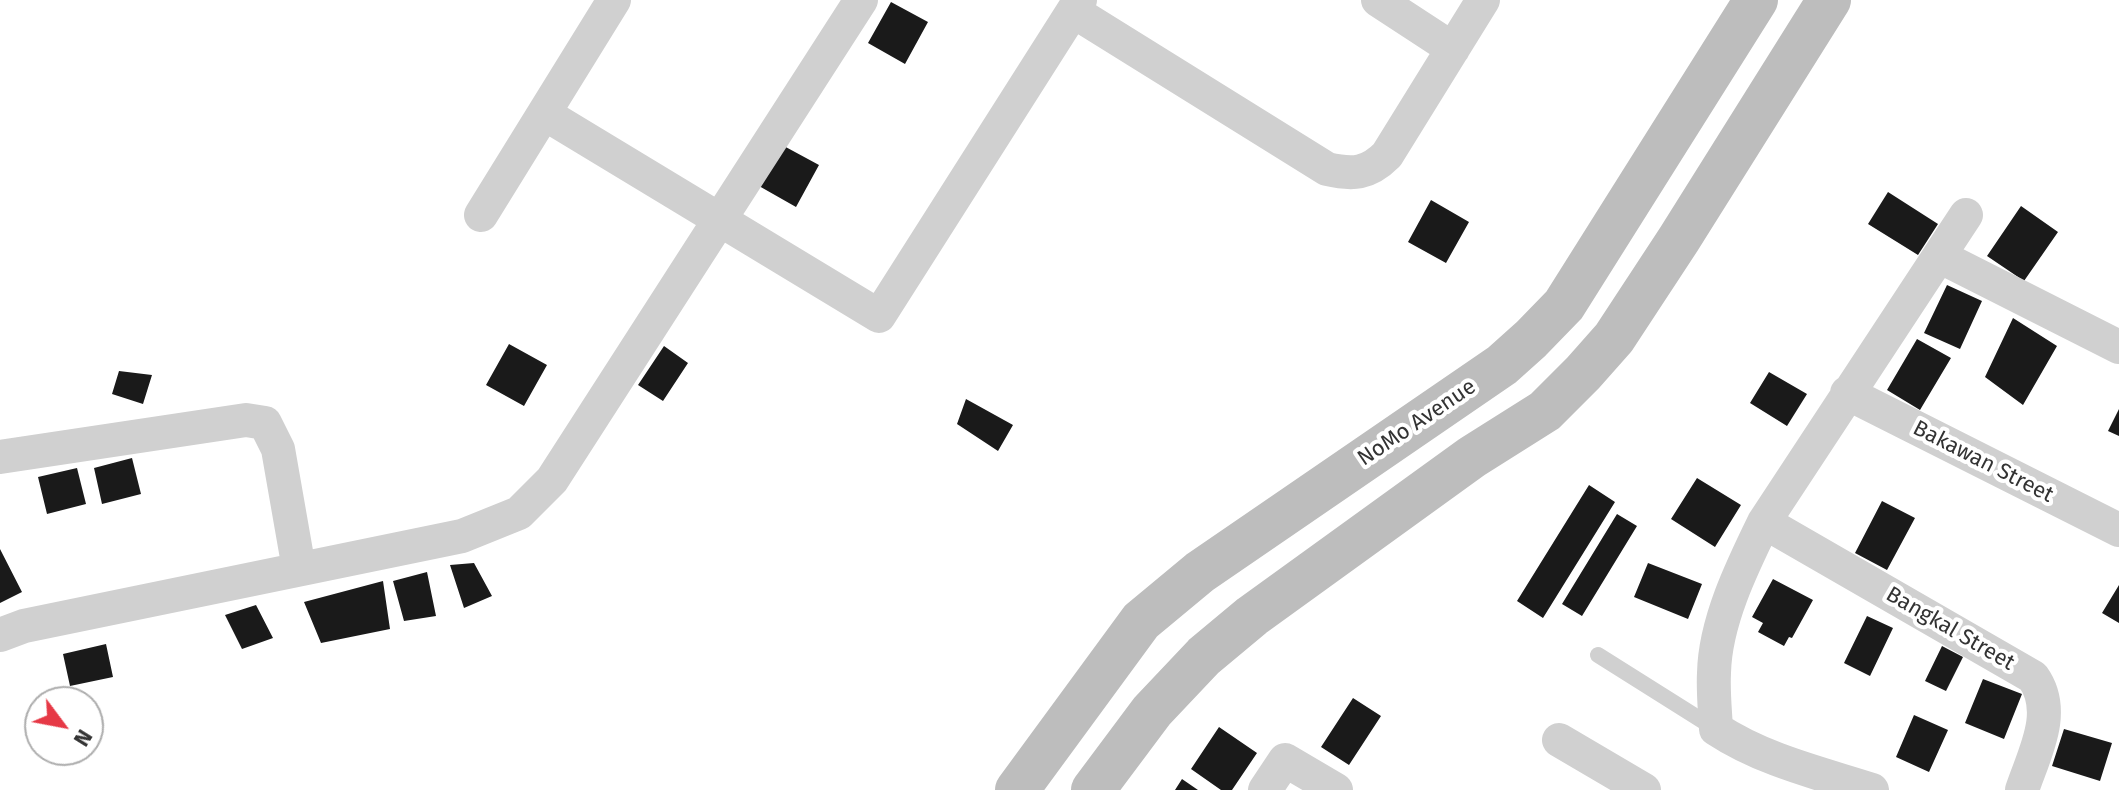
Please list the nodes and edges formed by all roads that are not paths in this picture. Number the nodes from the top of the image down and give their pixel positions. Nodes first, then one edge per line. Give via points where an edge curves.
1 (614, 0) edge
2 (861, 0) edge
3 (1378, 0) edge
4 (1483, 0) edge
5 (1756, 0) edge
6 (1829, 0) edge
7 (1076, 5) edge
8 (1453, 49) junction
9 (545, 114) junction
10 (481, 215) dead end
11 (1966, 215) dead end
12 (719, 220) junction
13 (1939, 256) junction
14 (2119, 347) edge
15 (1847, 393) junction
16 (0, 457) edge
17 (1764, 522) junction
18 (2119, 530) edge
19 (299, 569) junction
20 (0, 635) edge
21 (1598, 655) dead end
22 (1716, 729) junction
23 (1559, 740) dead end
24 (1857, 788) edge
25 (1017, 790) edge
26 (1093, 790) edge
27 (1265, 790) edge
28 (1336, 790) edge
29 (1644, 790) edge
30 (2022, 790) edge

1 - 9 street
2 - 12 street
3 - 8 street
4 - 8 street
5 - 25 main road, NoMo Avenue via 1564,305 1502,365 1200,572 1141,621
6 - 26 main road via 1631,314 1583,373 1545,411 1472,457 1204,656 1152,711
7 - 8 street via 1327,169 1346,174 1361,173 1387,155
7 - 12 street via 879,316
9 - 10 street
9 - 12 street
11 - 13 street
12 - 19 street via 552,480 519,513 462,536
13 - 14 street
13 - 15 street
15 - 17 street
15 - 18 street, Bakawan Street
16 - 19 street via 246,420 265,423 278,449
17 - 22 street via 1738,574 1723,626 1714,670
17 - 30 street, Bangkal Street via 2033,677 2043,691 2045,710
19 - 20 street
21 - 22 lane
22 - 24 street via 1767,757
23 - 29 street
27 - 28 street via 1285,760

